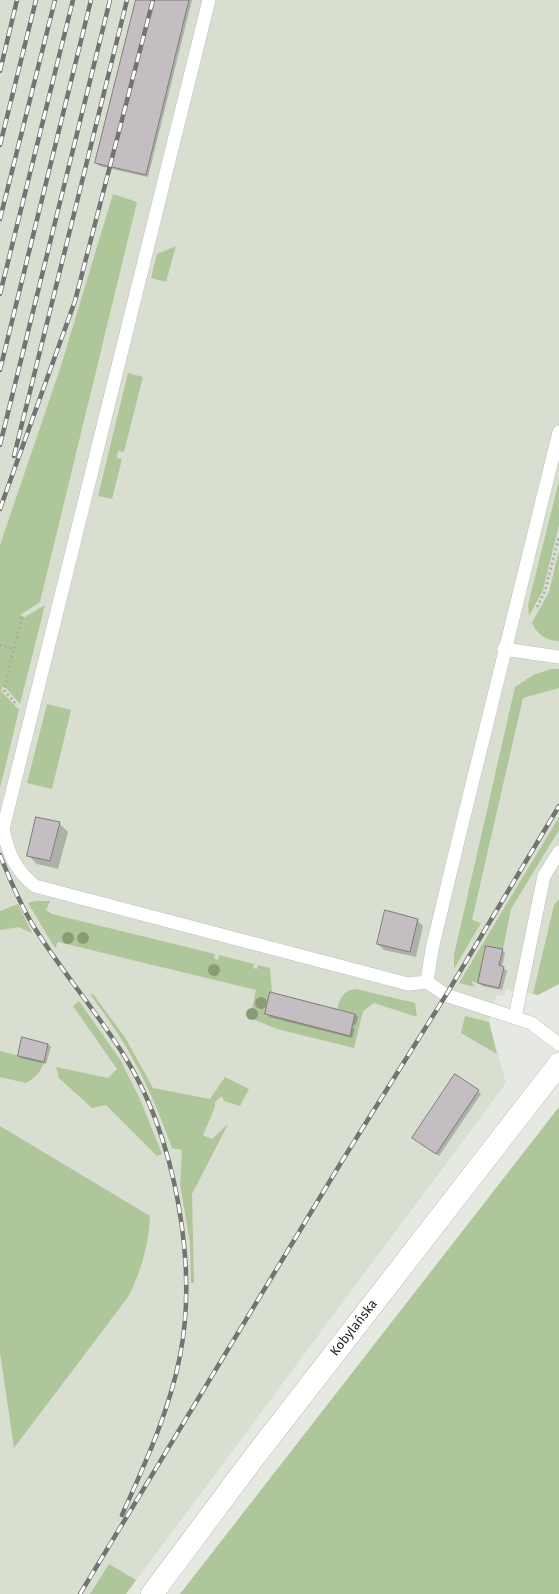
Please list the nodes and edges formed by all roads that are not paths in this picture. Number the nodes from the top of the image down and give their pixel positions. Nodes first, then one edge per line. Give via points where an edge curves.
1 (209, 0) edge
2 (559, 432) edge
3 (504, 649) junction
4 (559, 657) edge
5 (559, 852) edge
6 (427, 982) junction
7 (515, 1017) junction
8 (559, 1044) edge
9 (559, 1064) edge
10 (152, 1594) edge

1 - 6 lane via 3,829 6,847 14,864 35,886 408,984
2 - 3 lane
3 - 4 lane
3 - 6 lane via 432,949
5 - 7 lane via 544,876
6 - 7 lane via 446,995
7 - 8 lane via 531,1022
9 - 10 street, Kobylańska via 252,1460

